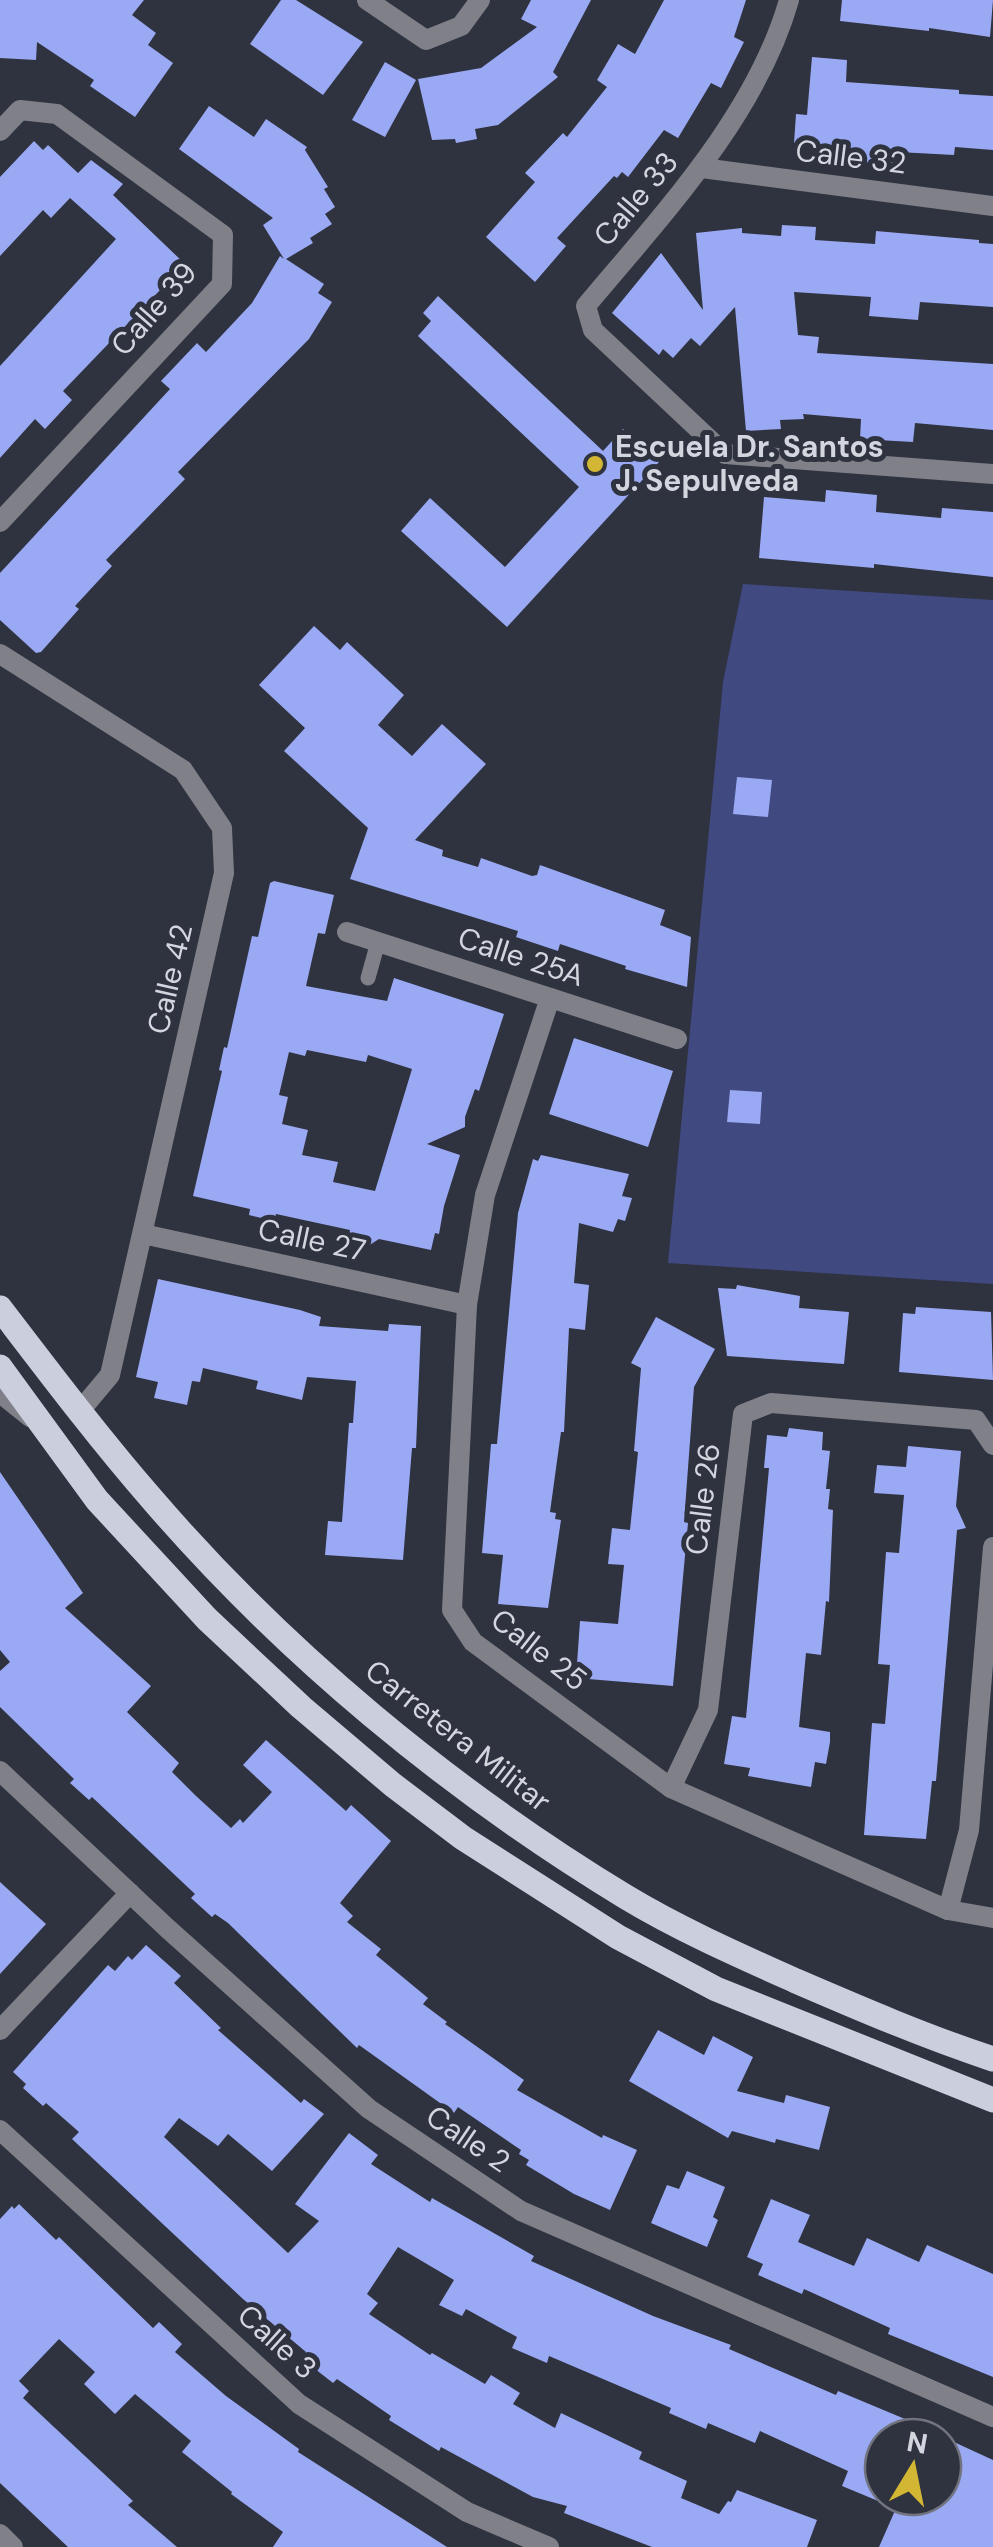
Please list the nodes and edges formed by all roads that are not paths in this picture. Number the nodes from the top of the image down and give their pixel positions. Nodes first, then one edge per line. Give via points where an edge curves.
1 (367, 0) edge
2 (480, 0) edge
3 (790, 0) edge
4 (0, 131) edge
5 (702, 168) junction
6 (993, 206) edge
7 (993, 474) edge
8 (0, 522) edge
9 (0, 654) edge
10 (347, 932) dead end
11 (378, 942) junction
12 (368, 978) dead end
13 (550, 998) junction
14 (677, 1039) dead end
15 (144, 1234) junction
16 (467, 1305) junction
17 (0, 1308) edge
18 (0, 1367) edge
19 (0, 1394) edge
20 (79, 1412) junction
21 (46, 1430) junction
22 (993, 1445) edge
23 (993, 1547) edge
24 (0, 1771) edge
25 (672, 1788) junction
26 (130, 1892) junction
27 (948, 1910) junction
28 (993, 1918) edge
29 (0, 2030) edge
30 (993, 2059) edge
31 (993, 2100) edge
32 (0, 2130) edge
33 (993, 2417) edge
34 (0, 2534) edge
35 (13, 2547) edge
36 (549, 2547) edge

1 - 2 street via 426,40 461,26
3 - 5 street, Calle 33 via 778,41
4 - 8 street, Calle 39 via 20,110 57,114 223,235 222,284
5 - 6 street, Calle 32
5 - 7 street, Calle 33 via 586,306 593,330 725,454
9 - 15 street, Calle 42 via 183,770 222,828 224,873
10 - 11 street, Calle 25A
11 - 12 lane
11 - 13 street, Calle 25A
13 - 14 street, Calle 25A
13 - 16 street, Calle 25 via 485,1195
15 - 16 street, Calle 27
15 - 20 street, Calle 42 via 110,1375
16 - 25 street, Calle 25 via 452,1610 473,1642
17 - 20 main road, Carretera Militar
18 - 21 main road
19 - 21 street
20 - 30 main road, Carretera Militar via 152,1500 282,1634 362,1706 518,1827 628,1898 744,1958
21 - 31 main road via 97,1500 207,1620 392,1785 463,1838 716,1989
22 - 25 street, Calle 26 via 976,1420 771,1402 743,1414 708,1710
23 - 27 street via 969,1830
24 - 26 street, Calle 2
25 - 27 street, Calle 25
26 - 29 street
26 - 33 street, Calle 2 via 369,2109 522,2211
27 - 28 street, Calle 25
32 - 36 street, Calle 3 via 300,2404 467,2512
34 - 35 street

